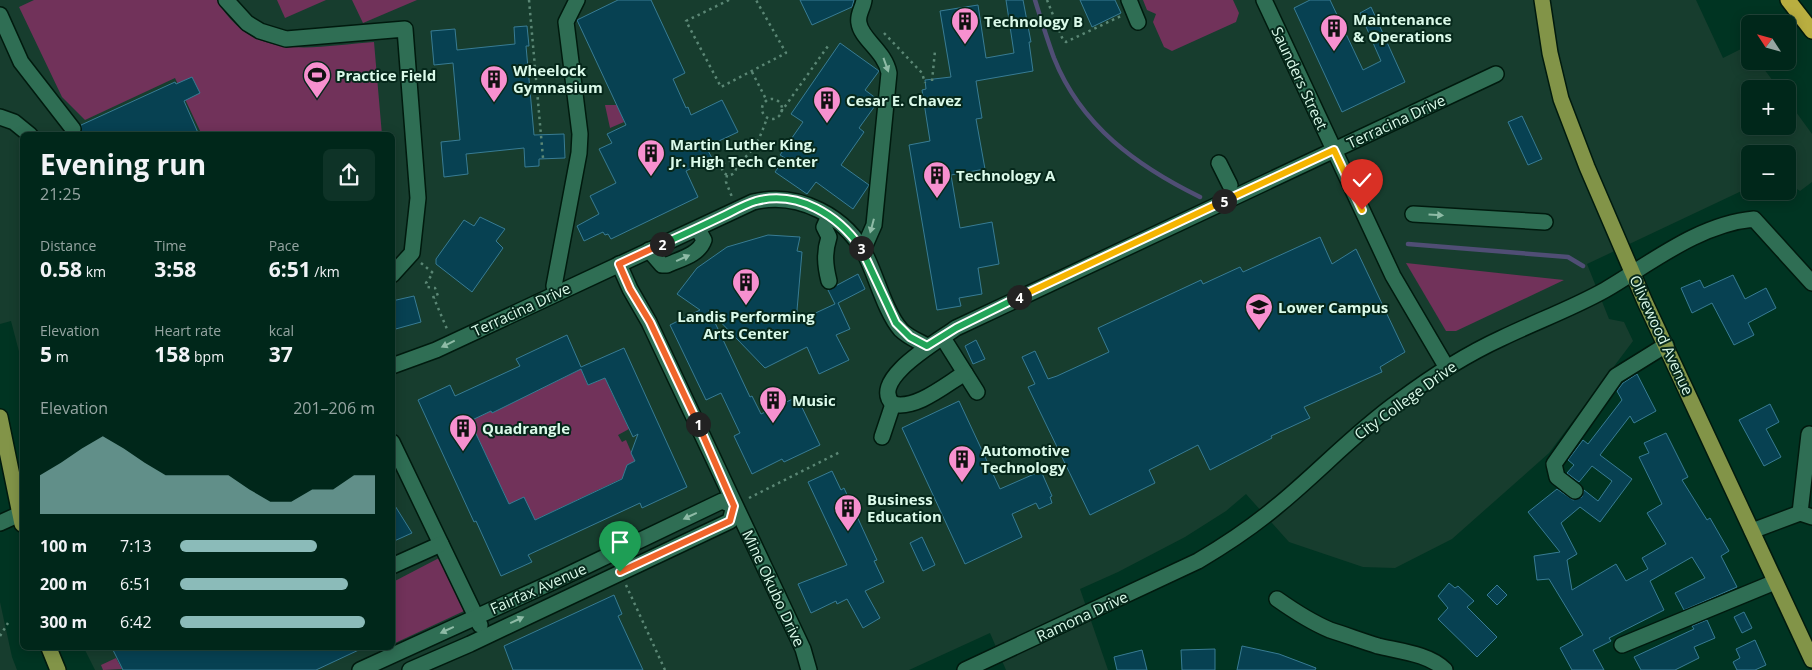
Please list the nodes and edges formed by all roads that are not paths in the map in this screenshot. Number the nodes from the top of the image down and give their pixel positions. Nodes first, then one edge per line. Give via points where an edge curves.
1 (226, 0) edge
2 (577, 0) edge
3 (864, 0) edge
4 (1264, 0) edge
5 (1542, 0) edge
6 (1788, 0) edge
7 (0, 14) edge
8 (1812, 31) edge
9 (1496, 74) dead end
10 (0, 116) edge
11 (73, 129) dead end
12 (26, 132) edge
13 (1334, 150) junction
14 (1219, 163) dead end
15 (1230, 185) dead end
16 (1413, 214) dead end
17 (829, 216) junction
18 (1545, 222) dead end
19 (698, 228) junction
20 (846, 230) junction
21 (829, 237) junction
22 (649, 250) junction
23 (863, 250) junction
24 (619, 264) junction
25 (395, 271) edge
26 (1632, 272) junction
27 (829, 281) dead end
28 (1812, 283) edge
29 (557, 292) junction
30 (943, 338) junction
31 (1666, 345) junction
32 (927, 346) junction
33 (395, 365) edge
34 (1447, 368) junction
35 (965, 373) junction
36 (977, 392) dead end
37 (893, 404) junction
38 (0, 417) edge
39 (1809, 434) dead end
40 (882, 437) dead end
41 (395, 448) edge
42 (1575, 491) dead end
43 (734, 506) junction
44 (20, 508) edge
45 (1806, 515) edge
46 (20, 518) edge
47 (0, 523) edge
48 (1752, 532) junction
49 (441, 544) junction
50 (608, 556) junction
51 (1198, 561) joint
52 (395, 565) edge
53 (620, 572) junction
54 (1775, 582) junction
55 (549, 584) junction
56 (1277, 599) dead end
57 (556, 602) junction
58 (476, 617) junction
59 (485, 636) junction
60 (1622, 645) dead end
61 (50, 650) edge
62 (1812, 660) edge
63 (58, 670) edge
64 (360, 670) edge
65 (410, 670) edge
66 (809, 670) edge
67 (965, 670) edge
68 (1445, 670) edge

1 - 25 street via 247,24 286,39 405,29 418,198 412,253
2 - 29 street via 566,22 580,134 579,153 554,286
3 -> 23 street via 858,17 859,25 884,58 889,73 874,224
4 - 13 street, Saunders Street
5 - 26 main road, Olivewood Avenue via 1561,99
6 - 8 highway
7 - 11 street via 21,62
9 - 13 street, Terracina Drive
10 - 12 street
13 - 30 street, Terracina Drive via 997,307
13 - 34 street, Saunders Street via 1393,276
14 - 15 street
16 -> 18 street
17 - 19 street, Terracina Drive via 799,200 763,199
17 - 20 street, Terracina Drive
17 - 21 street via 824,227
19 - 22 street, Terracina Drive
22 -> 19 street via 662,265 667,265 702,247 704,240
20 - 21 street via 838,237
20 - 23 street, Terracina Drive
21 - 27 street via 824,251
22 - 24 street, Terracina Drive
23 - 32 street, Terracina Drive via 896,323 910,337
24 - 29 street, Terracina Drive
24 - 43 street, Mine Okubo Drive via 670,365
26 - 28 street, City College Drive via 1693,238 1732,221 1754,219
26 - 31 main road, Olivewood Avenue
26 - 34 street, City College Drive via 1603,291 1500,338
29 -> 33 street, Terracina Drive via 436,350
30 - 32 street, Terracina Drive
30 - 35 street
31 - 42 street via 1616,376 1554,464 1557,477
31 - 48 main road, Olivewood Avenue
32 - 37 street via 888,385 887,398
34 - 51 street, City College Drive via 1350,440 1276,507
35 - 36 street
35 - 37 street via 921,399 902,406
37 - 40 street
38 - 44 main road
39 - 45 street
41 - 49 street
43 -> 50 street, Fairfax Avenue via 722,501
43 - 53 street, Fairfax Avenue via 730,521
43 - 66 street, Mine Okubo Drive via 803,649
45 - 48 street
46 - 47 street
48 - 54 main road, Olivewood Avenue
49 - 52 street
49 - 58 street
50 - 53 street
50 - 55 street, Fairfax Avenue
51 - 67 street, Ramona Drive
53 - 57 street, Fairfax Avenue
54 - 60 street
54 - 62 main road, Olivewood Avenue
55 - 57 street
55 - 58 street, Fairfax Avenue
56 - 68 street via 1329,629 1419,656 1441,665
59 -> 57 street, Fairfax Avenue
58 - 59 street
58 -> 64 street, Fairfax Avenue
59 - 65 street, Fairfax Avenue
61 - 63 main road

